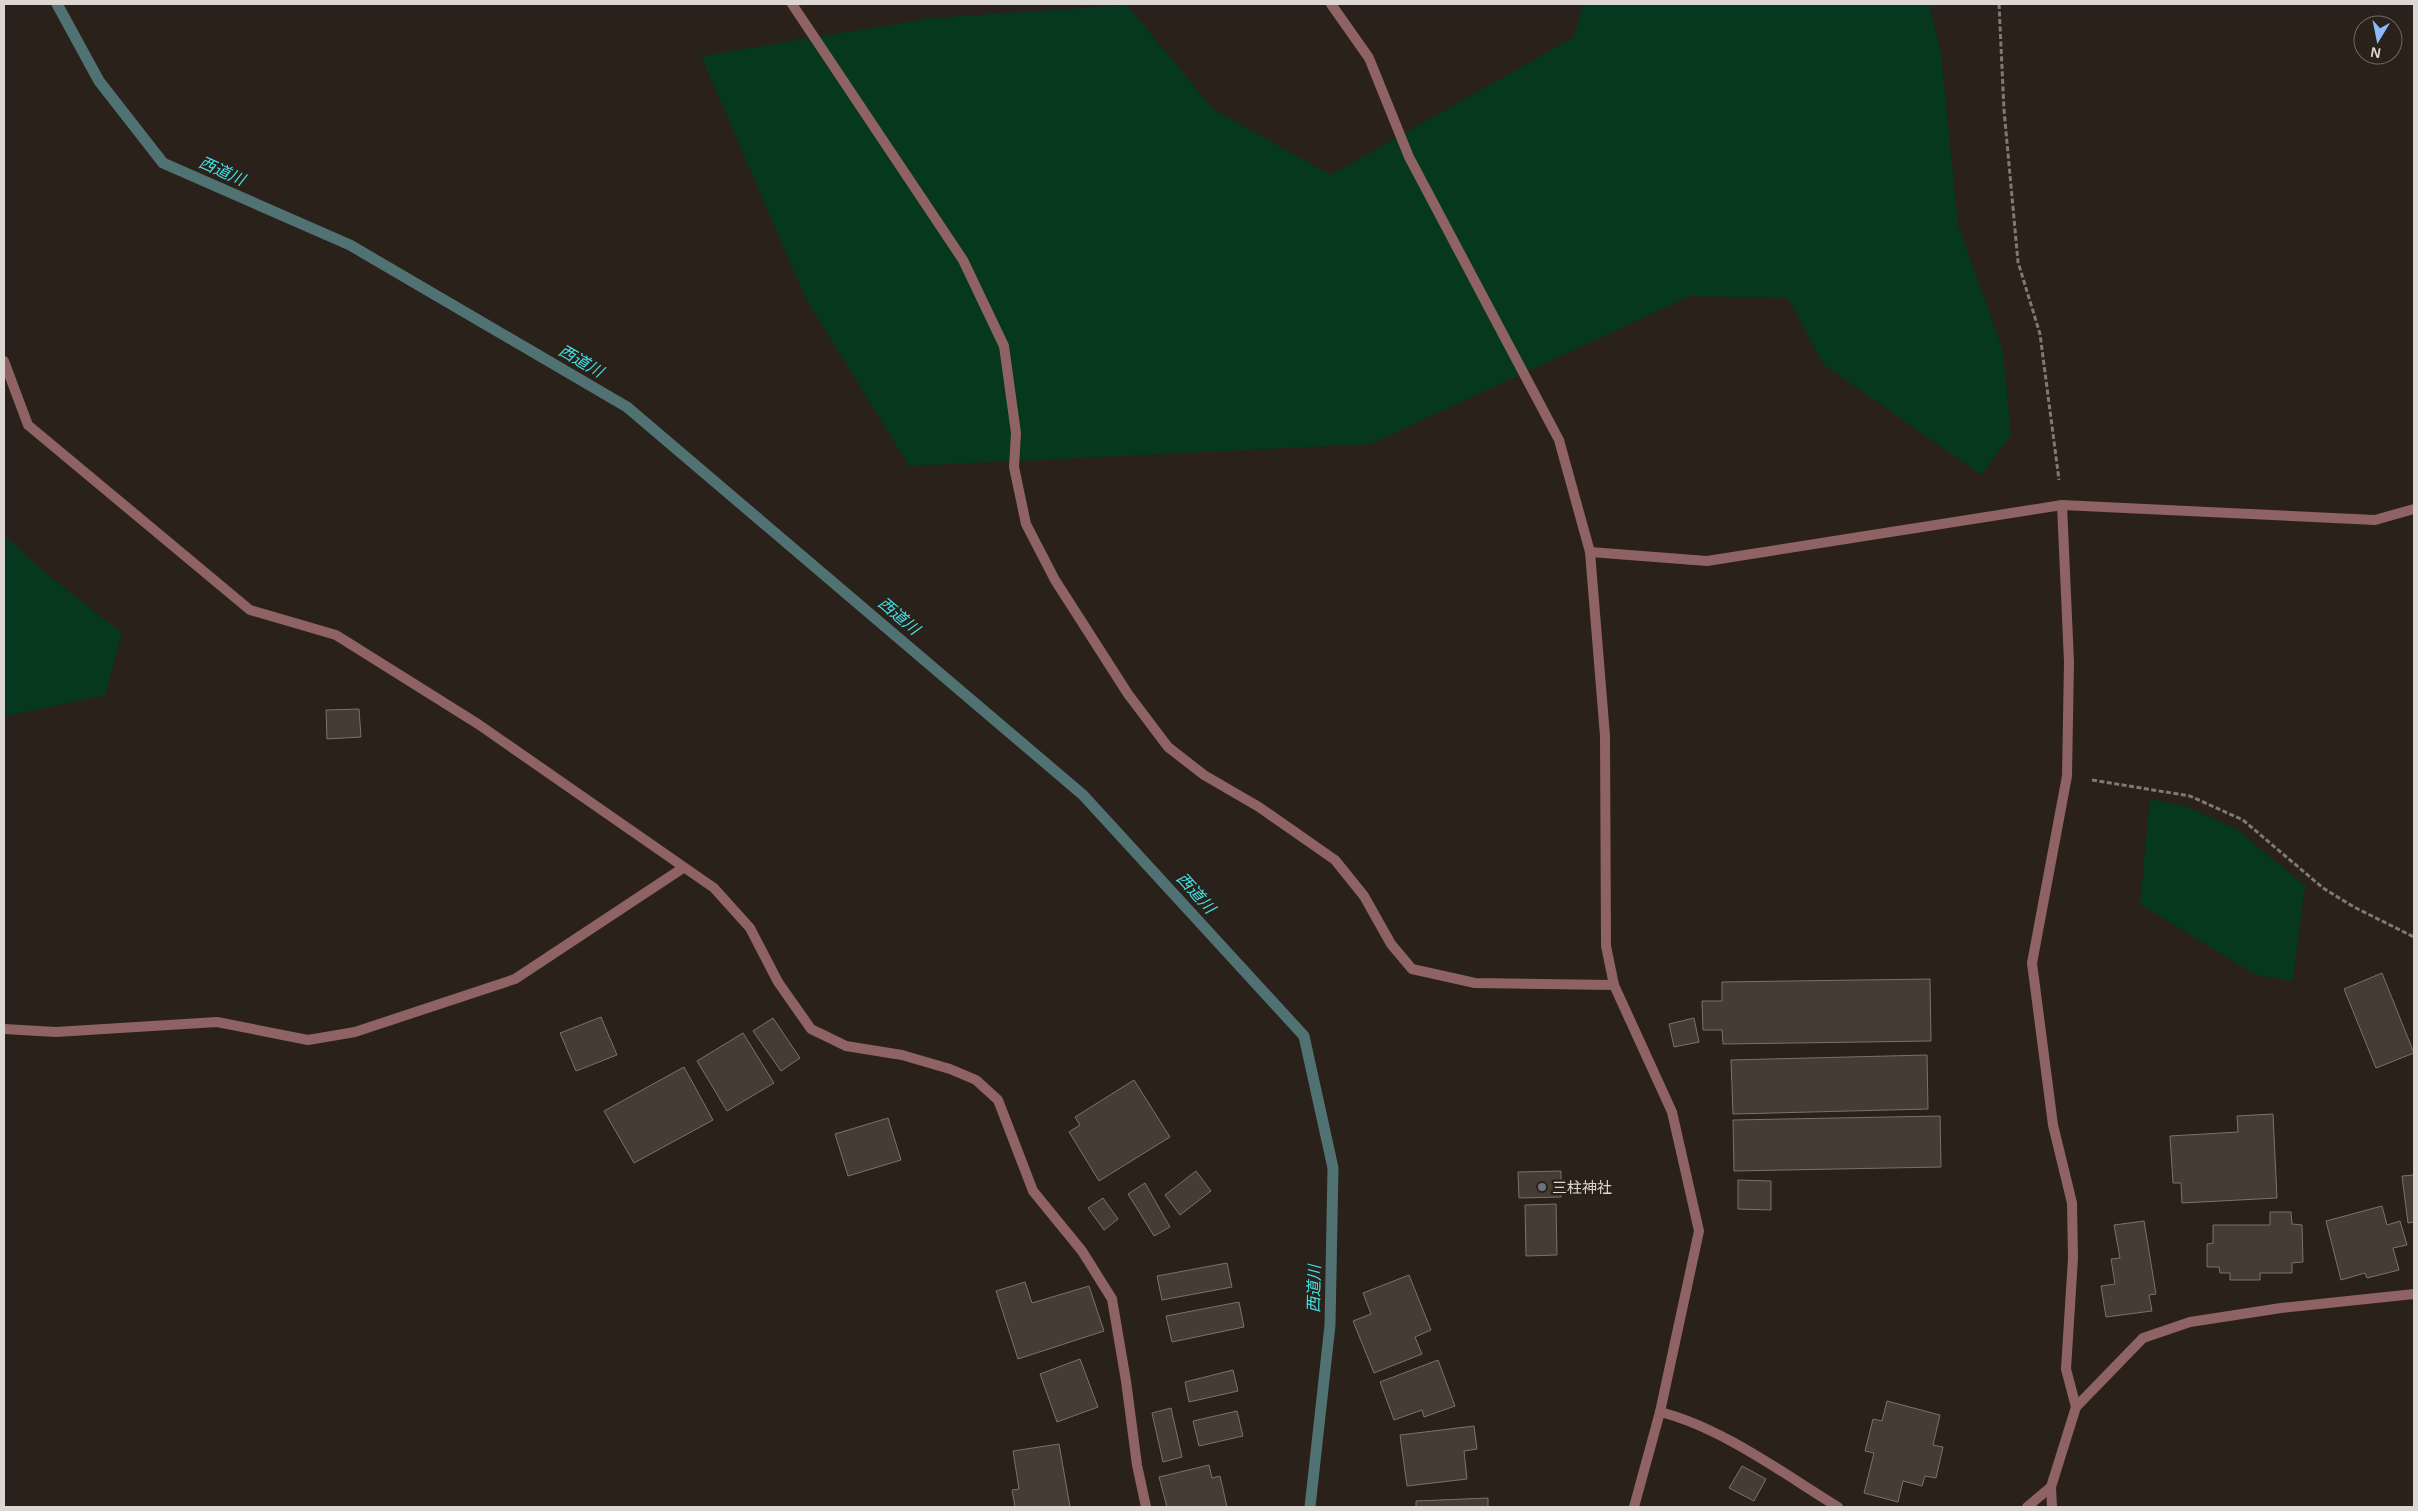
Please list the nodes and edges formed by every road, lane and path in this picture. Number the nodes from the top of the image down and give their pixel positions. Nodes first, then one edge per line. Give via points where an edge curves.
1 (792, 4) edge
2 (1331, 4) edge
3 (1999, 4) edge
4 (4, 362) edge
5 (2062, 505) junction
6 (2414, 509) edge
7 (1590, 552) junction
8 (2067, 776) junction
9 (683, 868) junction
10 (2414, 937) edge
11 (1614, 985) junction
12 (4, 1029) edge
13 (2414, 1294) edge
14 (2076, 1407) junction
15 (1660, 1412) junction
16 (2051, 1487) junction
17 (1146, 1507) edge
18 (1634, 1507) edge
19 (1838, 1507) edge
20 (2027, 1507) edge
21 (2052, 1507) edge

1 - 11 street via 963,260 1004,346 1016,433 1014,466 1026,524 1055,580 1128,694 1168,747 1204,775 1259,806 1335,860 1364,896 1391,944 1412,969 1475,983
2 - 7 street via 1369,58 1409,158 1559,440
3 - 5 path via 2004,110 2018,262 2040,334
4 - 9 street via 28,425 250,610 336,635 478,724
5 - 6 street via 2375,520
5 - 7 street via 1707,560
5 - 8 street via 2069,662
7 - 11 street via 1605,736 1606,946
8 - 10 path via 2190,796 2244,820 2323,888
8 - 14 street via 2032,962 2053,1125 2072,1203 2073,1258 2066,1369
9 - 12 street via 515,979 355,1032 308,1040 217,1022 56,1032
9 - 17 street via 714,888 750,928 778,982 811,1029 846,1046 902,1055 950,1069 976,1080 998,1100 1033,1191 1082,1251 1112,1299
11 - 15 street via 1672,1112 1699,1231
13 - 14 street via 2281,1308 2190,1322 2143,1338
14 - 16 street
15 - 18 street
15 - 19 street via 1687,1419 1761,1459
16 - 20 street
16 - 21 street

